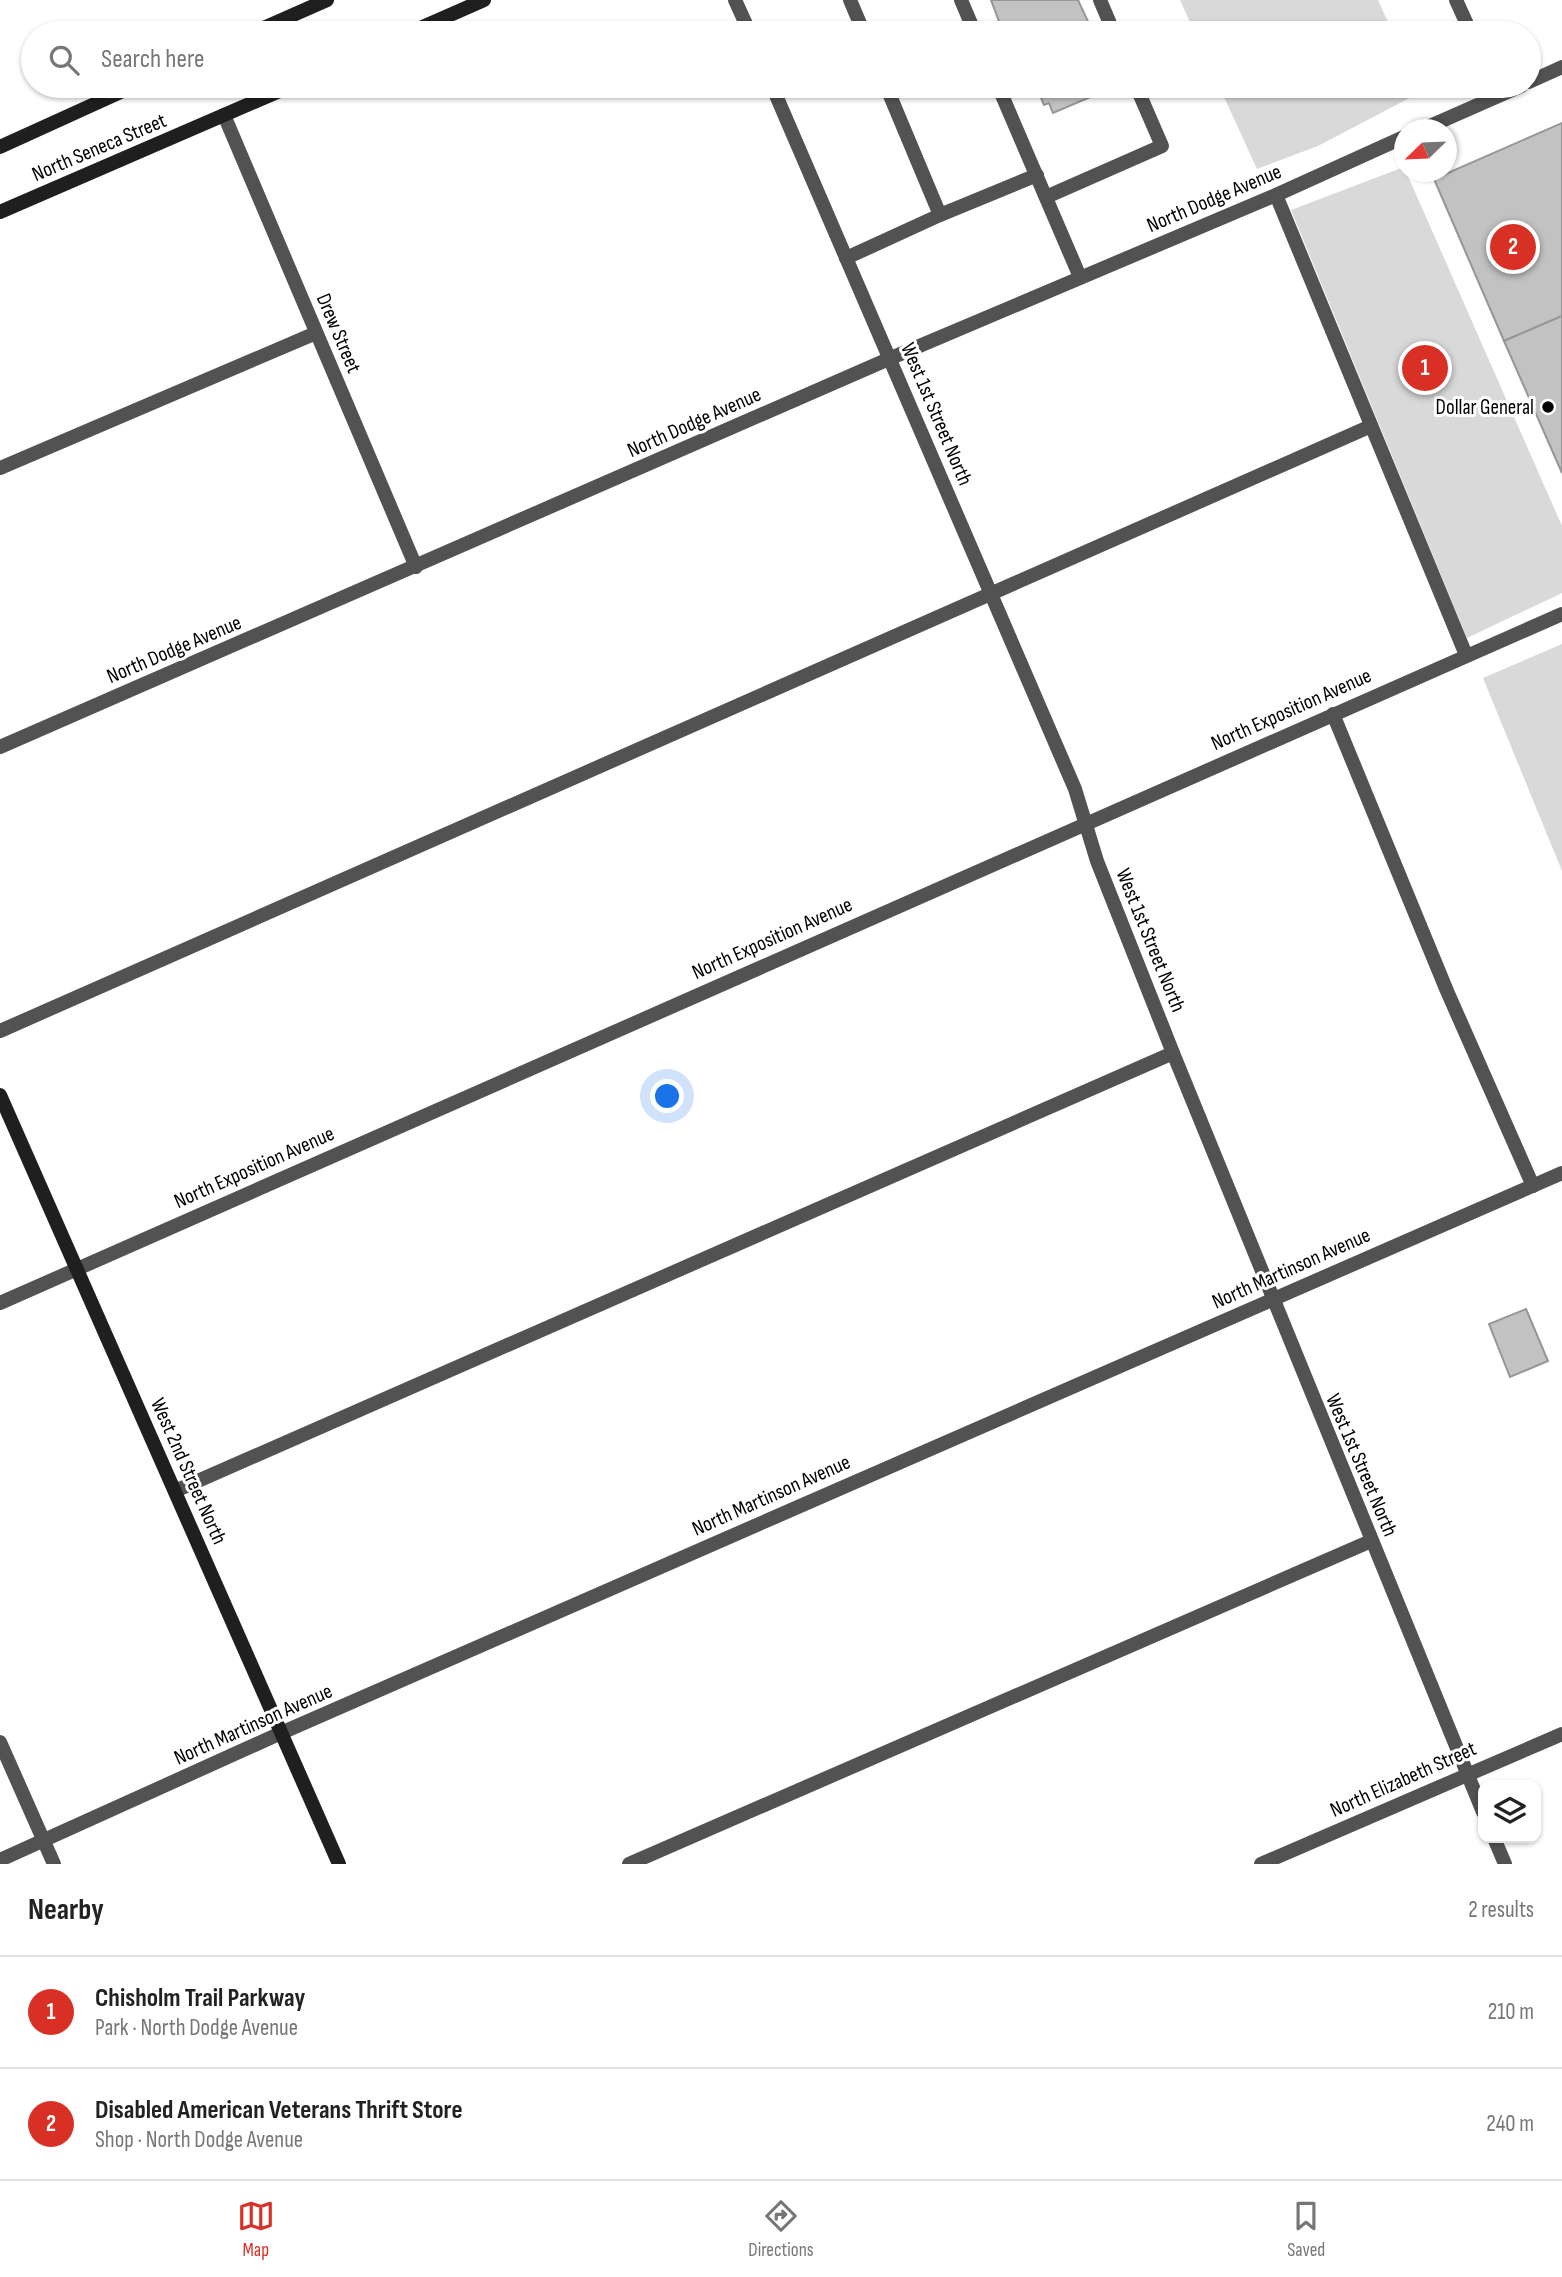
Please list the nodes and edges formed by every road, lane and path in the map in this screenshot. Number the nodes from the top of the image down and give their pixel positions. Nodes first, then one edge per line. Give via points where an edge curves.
1 (327, 0) edge
2 (735, 0) edge
3 (850, 0) edge
4 (961, 0) edge
5 (1100, 0) edge
6 (1456, 0) edge
7 (477, 1) edge
8 (279, 21) edge
9 (434, 21) edge
10 (745, 21) edge
11 (859, 21) edge
12 (970, 21) edge
13 (1109, 21) edge
14 (1466, 21) edge
15 (1562, 67) edge
16 (1541, 77) edge
17 (108, 98) edge
18 (263, 98) edge
19 (777, 98) edge
20 (891, 98) edge
21 (1003, 98) edge
22 (1141, 98) edge
23 (1483, 98) edge
24 (224, 115) junction
25 (1442, 119) edge
26 (1394, 142) edge
27 (0, 147) edge
28 (1037, 175) junction
29 (1276, 195) junction
30 (1046, 197) junction
31 (0, 212) edge
32 (940, 215) junction
33 (846, 258) junction
34 (1080, 277) junction
35 (316, 333) junction
36 (891, 358) junction
37 (1371, 426) junction
38 (0, 468) edge
39 (415, 567) junction
40 (991, 596) junction
41 (1562, 614) edge
42 (1466, 654) junction
43 (1333, 714) junction
44 (0, 747) edge
45 (1086, 825) junction
46 (0, 1031) edge
47 (1173, 1054) junction
48 (0, 1095) edge
49 (1562, 1173) edge
50 (1533, 1186) junction
51 (77, 1269) junction
52 (1271, 1299) junction
53 (0, 1303) edge
54 (175, 1491) junction
55 (1371, 1541) junction
56 (281, 1733) junction
57 (1562, 1734) edge
58 (0, 1742) edge
59 (1467, 1773) junction
60 (1478, 1800) edge
61 (44, 1840) junction
62 (1496, 1843) edge
63 (0, 1860) edge
64 (54, 1864) edge
65 (339, 1864) edge
66 (629, 1864) edge
67 (1261, 1864) edge
68 (1505, 1864) edge

1 - 8 street
2 - 10 street
3 - 11 street
4 - 12 street
5 - 13 street
6 - 14 street
7 - 9 street
15 - 16 street
17 - 27 street, North Seneca Street
18 - 24 street, North Seneca Street
19 - 33 street, West 1st Street North
20 - 32 street
21 - 28 street
22 - 30 street via 1162,146
23 - 25 street
24 - 31 street, North Seneca Street
24 - 35 street, Drew Street
26 - 29 street, North Dodge Avenue
28 - 30 street
28 - 32 street
29 - 34 street, North Dodge Avenue
29 - 37 street
30 - 34 street
32 - 33 street
33 - 36 street, West 1st Street North
34 - 36 street, North Dodge Avenue
35 - 38 street
35 - 39 street, Drew Street
36 - 39 street, North Dodge Avenue
36 - 40 street, West 1st Street North
37 - 40 street
37 - 42 street
39 - 44 street, North Dodge Avenue
40 - 45 street, West 1st Street North via 1075,789
40 - 46 street
41 - 42 street, North Exposition Avenue
42 - 43 street, North Exposition Avenue
43 - 45 street, North Exposition Avenue
43 - 50 street
45 - 47 street, West 1st Street North
45 - 51 street, North Exposition Avenue
47 - 52 street, West 1st Street North
47 - 54 street
48 - 51 street, West 2nd Street North
49 - 50 street, North Martinson Avenue
50 - 52 street, North Martinson Avenue
51 - 53 street, North Exposition Avenue
51 - 54 street, West 2nd Street North
52 - 55 street, West 1st Street North
52 - 56 street, North Martinson Avenue
54 - 56 street, West 2nd Street North
55 - 59 street, West 1st Street North
55 - 66 street
56 - 61 street, North Martinson Avenue
56 - 65 street, West 2nd Street North
57 - 59 street, North Elizabeth Street
58 - 61 street
59 - 60 street, West 1st Street North
59 - 67 street, North Elizabeth Street
61 - 63 street, North Martinson Avenue
61 - 64 street
62 - 68 street

